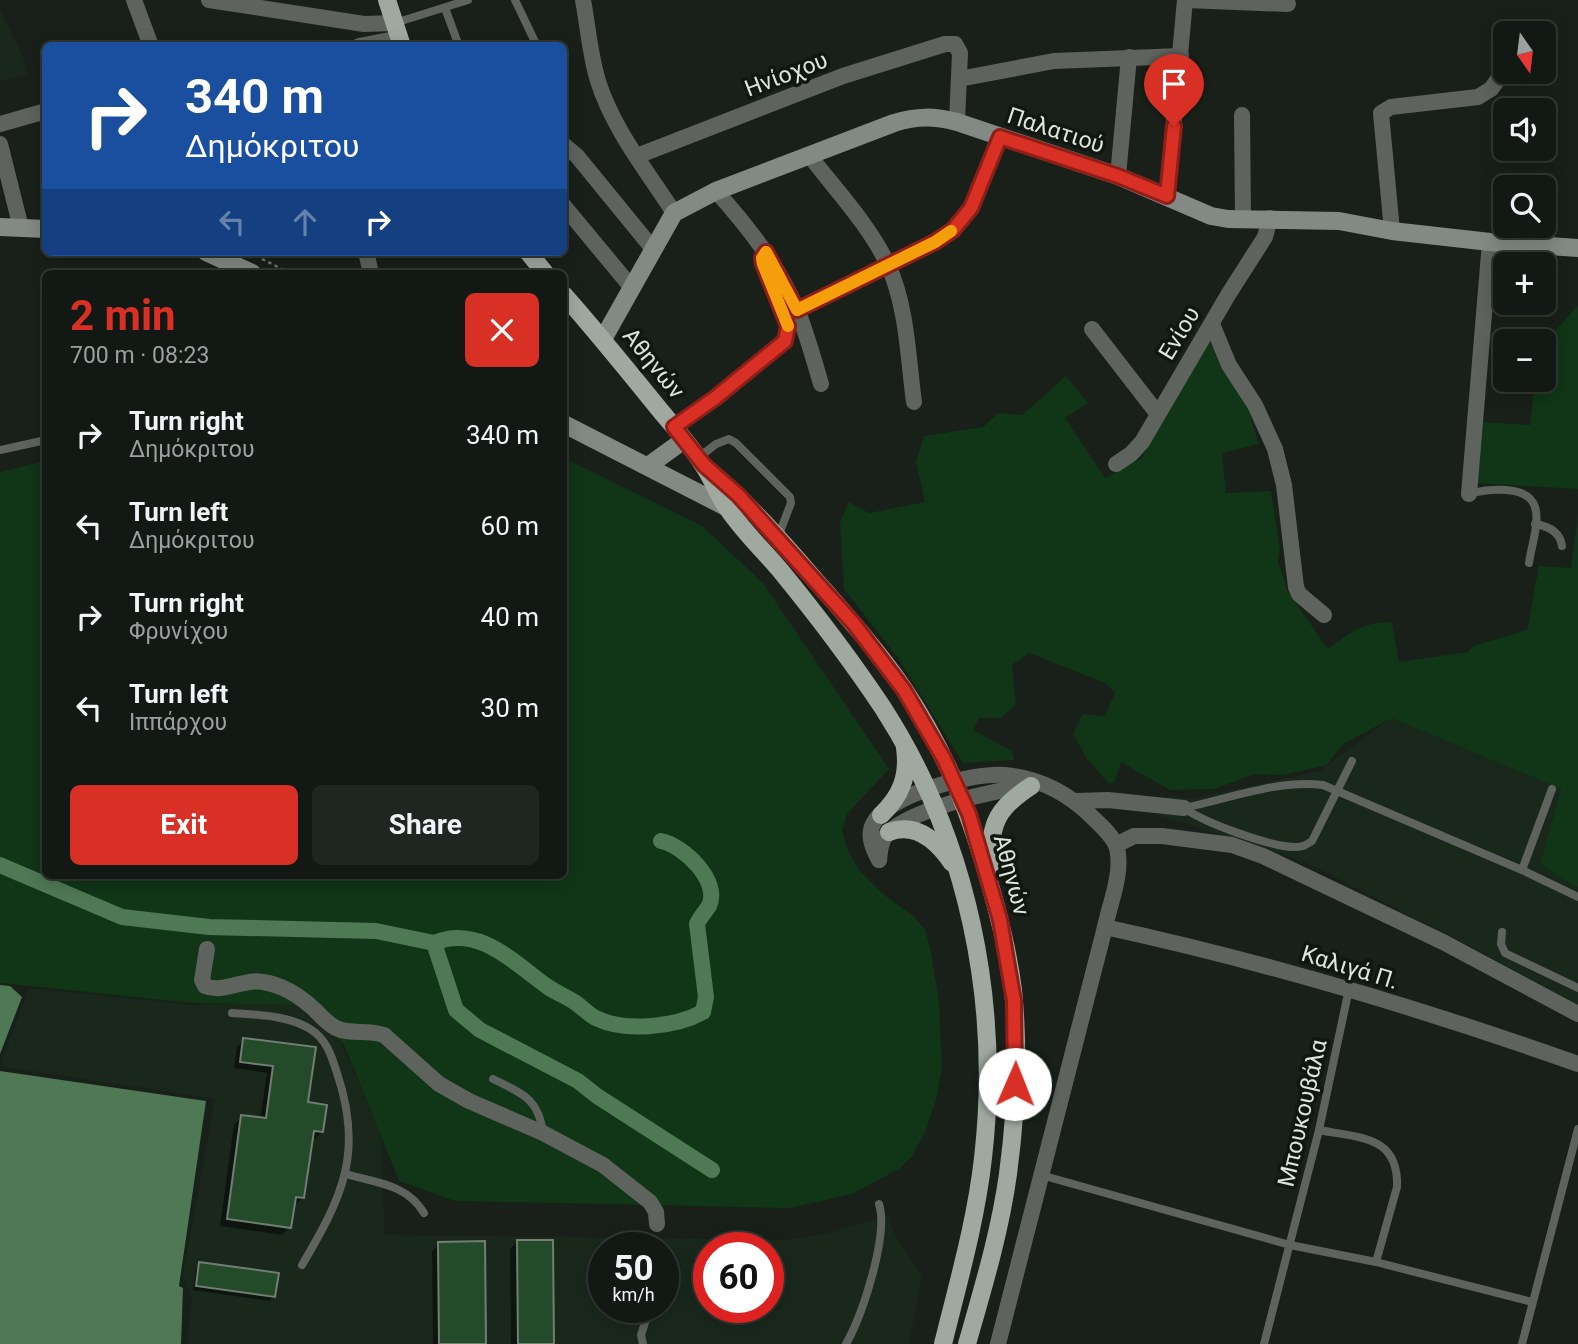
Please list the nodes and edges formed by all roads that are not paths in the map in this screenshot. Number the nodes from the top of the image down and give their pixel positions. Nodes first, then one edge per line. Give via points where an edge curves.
1 (134, 0) edge
2 (209, 0) edge
3 (387, 0) edge
4 (468, 0) edge
5 (515, 0) edge
6 (583, 0) edge
7 (1186, 0) edge
8 (1288, 4) dead end
9 (445, 8) junction
10 (399, 36) edge
11 (150, 42) edge
12 (375, 42) edge
13 (458, 42) edge
14 (535, 42) edge
15 (1181, 56) junction
16 (1129, 57) junction
17 (959, 79) junction
18 (1495, 84) edge
19 (42, 112) edge
20 (1242, 115) dead end
21 (957, 122) junction
22 (0, 124) edge
23 (1000, 137) junction
24 (0, 144) edge
25 (567, 148) edge
26 (808, 155) junction
27 (637, 156) junction
28 (1118, 176) junction
29 (716, 191) junction
30 (1167, 196) junction
31 (567, 210) edge
32 (674, 213) junction
33 (1270, 218) junction
34 (1243, 219) junction
35 (0, 227) edge
36 (22, 228) junction
37 (42, 229) edge
38 (1392, 231) junction
39 (1490, 242) junction
40 (1535, 246) junction
41 (1578, 248) edge
42 (653, 249) junction
43 (766, 252) junction
44 (1534, 252) edge
45 (225, 256) edge
46 (531, 256) edge
47 (255, 265) edge
48 (888, 266) junction
49 (543, 270) edge
50 (632, 288) junction
51 (567, 298) edge
52 (797, 310) junction
53 (1212, 324) junction
54 (1092, 329) dead end
55 (603, 340) junction
56 (821, 384) dead end
57 (914, 402) dead end
58 (1157, 413) junction
59 (567, 425) edge
60 (679, 433) junction
61 (42, 440) edge
62 (0, 450) edge
63 (701, 461) junction
64 (1116, 464) dead end
65 (649, 466) junction
66 (1469, 494) joint
67 (732, 501) junction
68 (1535, 524) junction
69 (778, 537) junction
70 (1562, 546) dead end
71 (1529, 563) dead end
72 (1324, 615) dead end
73 (904, 741) junction
74 (1352, 761) dead end
75 (955, 780) junction
76 (1040, 785) junction
77 (1552, 789) dead end
78 (928, 790) junction
79 (1338, 790) junction
80 (964, 800) junction
81 (1076, 802) junction
82 (1184, 808) junction
83 (936, 809) junction
84 (881, 815) junction
85 (889, 832) junction
86 (1116, 845) junction
87 (1522, 870) junction
88 (963, 883) junction
89 (991, 887) junction
90 (1578, 897) edge
91 (1105, 927) junction
92 (1502, 932) dead end
93 (208, 948) dead end
94 (1578, 988) edge
95 (1349, 989) junction
96 (232, 1013) dead end
97 (1578, 1014) edge
98 (1578, 1064) edge
99 (492, 1079) dead end
100 (1578, 1129) edge
101 (1319, 1130) junction
102 (543, 1133) junction
103 (346, 1174) junction
104 (1041, 1175) junction
105 (879, 1204) dead end
106 (424, 1213) dead end
107 (657, 1224) dead end
108 (1290, 1245) junction
109 (1376, 1262) junction
110 (302, 1265) dead end
111 (1532, 1302) junction
112 (645, 1323) edge
113 (643, 1344) edge
114 (846, 1344) edge
115 (943, 1344) edge
116 (967, 1344) edge
117 (999, 1344) edge
118 (1264, 1344) edge
119 (1522, 1344) edge

1 - 11 street
2 - 10 street via 356,23
3 - 10 main road
4 - 9 lane
5 - 14 lane
6 - 27 street via 598,81
7 - 8 street
7 - 15 street
9 - 10 lane
9 - 13 lane
10 - 12 street
15 - 16 street
15 - 30 street
16 - 17 street via 1046,62
16 - 28 street
17 - 21 street
17 - 27 street, Ηνίοχου via 955,44 939,46 863,69
18 - 38 street via 1478,97 1391,107 1381,113
19 - 22 street
20 - 34 street
21 - 23 street, Παλατιού
21 - 26 street, Παλατιού via 927,116 903,120
23 - 28 street, Παλατιού
23 - 48 street via 964,219 935,242
24 - 36 street
25 - 42 street
26 - 29 street, Παλατιού
26 - 48 street
27 - 32 street
28 - 30 street, Παλατιού
29 - 32 street, Παλατιού
29 - 43 street
30 - 34 street, Παλατιού via 1211,216
31 - 50 street
32 - 42 street
33 - 34 street, Παλατιού
33 - 38 street, Παλατιού via 1339,221
33 - 53 street, Ενίου via 1265,237
35 - 36 street
36 - 37 street
38 - 39 street, Παλατιού
39 - 40 street, Παλατιού
39 - 66 street
40 - 41 street, Παλατιού
40 - 44 street
42 - 50 street
43 - 52 street
43 - 60 street via 763,264 788,326 785,341
45 - 47 street
46 - 49 main road
48 - 52 street
48 - 57 street via 900,306
50 - 55 street
51 - 55 main road, Αθηνών
52 - 56 street
53 - 58 street, Ενίου
53 - 72 street via 1275,449 1296,587
54 - 58 street
55 - 60 main road, Αθηνών
58 - 64 street, Ενίου via 1142,442
59 - 65 street
60 - 63 main road, Αθηνών
60 - 65 street
61 - 62 lane
63 - 67 main road, Αθηνών
63 - 69 lane via 723,441 736,443 790,497
65 - 67 street
66 - 68 lane via 1504,490 1524,495 1534,503
67 - 69 main road, Αθηνών
67 - 73 main road, Αθηνών
68 - 70 lane via 1554,530
68 - 71 lane
69 - 75 main road, Αθηνών via 883,660
73 - 78 main road, Αθηνών
73 - 84 main road via 903,784
74 - 79 lane
75 - 76 street via 1005,775
75 - 78 street
75 - 80 main road, Αθηνών
76 - 80 street via 986,792
76 - 81 street
76 - 89 main road via 1015,796 998,816 992,834
77 - 87 lane
78 - 83 main road, Αθηνών
78 - 84 street
79 - 82 lane via 1310,783 1283,785
79 - 82 lane via 1312,841 1301,846 1234,830
79 - 87 lane
80 - 83 street
80 - 89 main road, Αθηνών
81 - 82 street via 1108,800
81 - 86 street
83 - 85 street
83 - 88 main road, Αθηνών
84 - 85 street via 871,836 879,860
85 - 88 main road via 908,828 925,836 948,858
86 - 91 street via 1118,870
86 - 97 street via 1134,836 1162,835 1232,845 1263,856 1443,942
87 - 90 lane
88 - 115 main road, Αθηνών via 985,1027 986,1121 978,1190
89 - 116 main road, Αθηνών via 1014,1001 1013,1127 1001,1213
91 - 95 street, Καλιγά Π.
91 - 104 street
92 - 94 lane via 1506,953
93 - 102 street via 205,986 217,989 253,980 284,988 335,1028 384,1035 439,1084
95 - 98 street, Καλιγά Π.
95 - 101 lane, Μπουκουβάλα
96 - 103 lane via 296,1022 323,1041 347,1111
99 - 102 lane via 533,1102
100 - 111 lane
101 - 108 lane, Μπουκουβάλα
101 - 109 lane via 1374,1141 1393,1158 1396,1186
102 - 107 street via 603,1165 641,1194 654,1209
103 - 106 lane via 404,1191
103 - 110 lane via 331,1214
104 - 108 lane
104 - 117 street
105 - 114 lane via 877,1261
108 - 109 lane
108 - 118 lane, Μπουκουβάλα
109 - 111 lane
111 - 119 lane
112 - 113 lane

